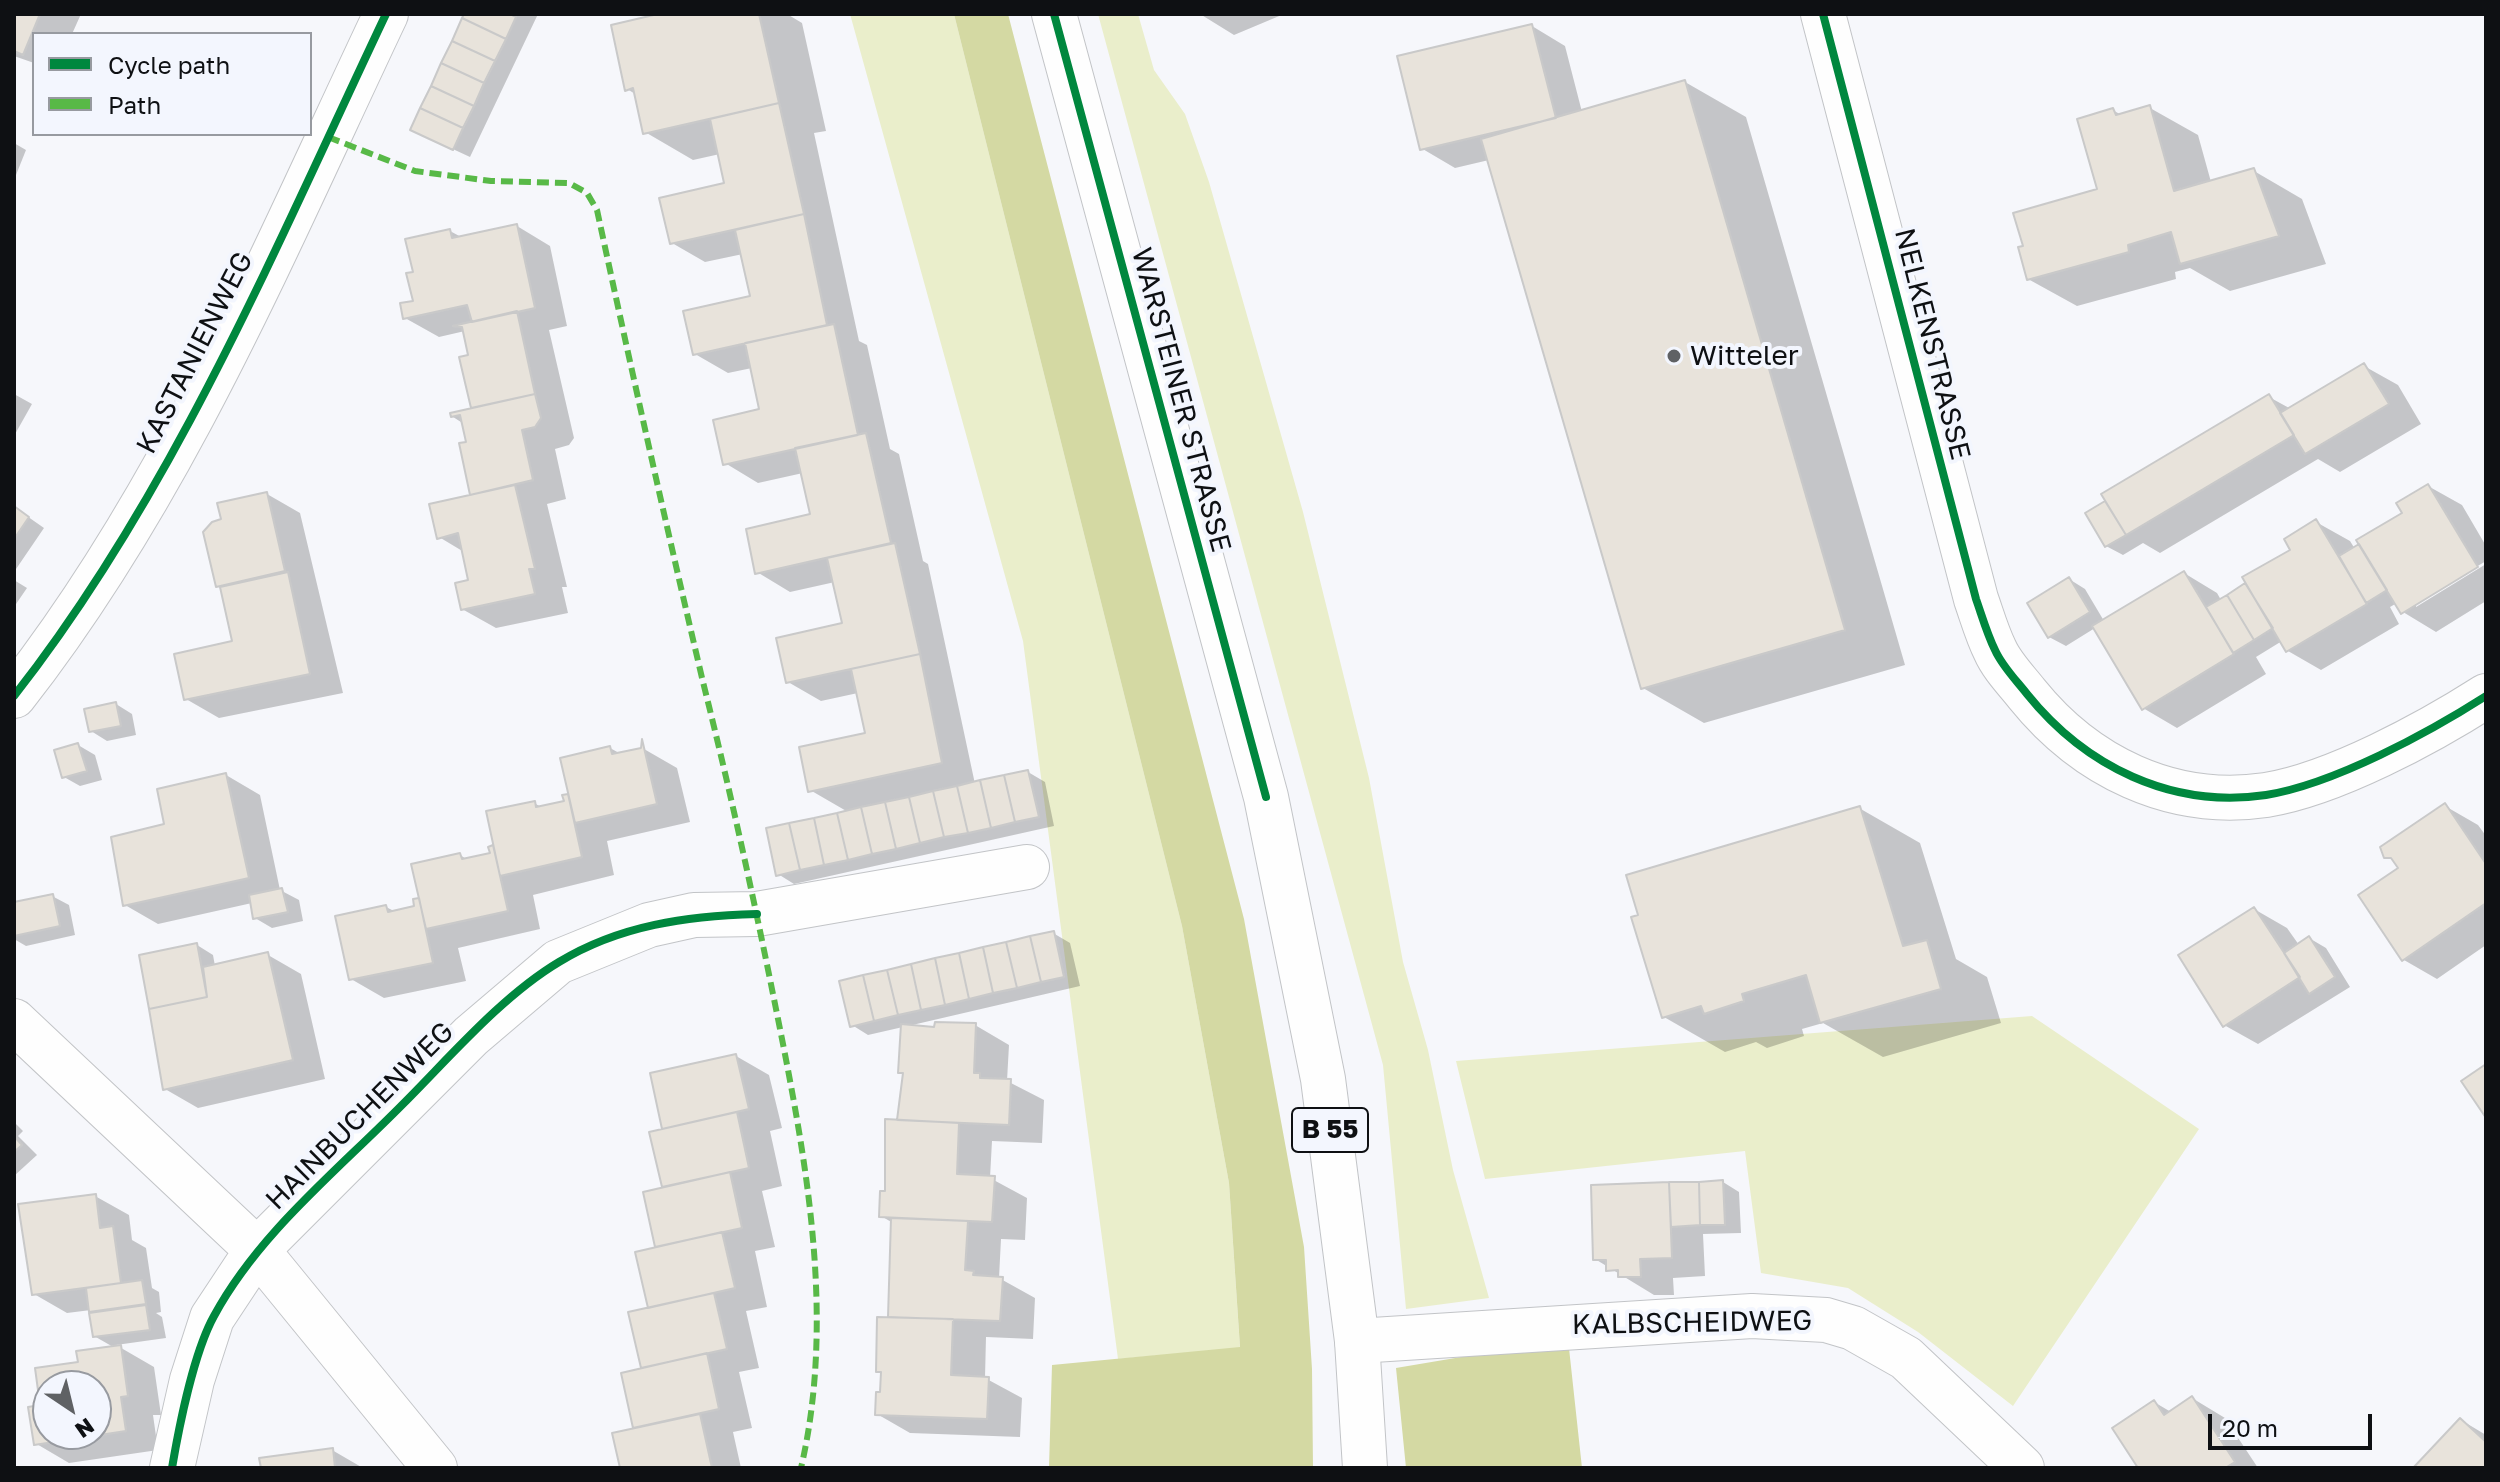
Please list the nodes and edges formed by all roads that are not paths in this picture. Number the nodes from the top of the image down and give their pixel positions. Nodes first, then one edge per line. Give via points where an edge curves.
1 (386, 14) edge
2 (1054, 14) edge
3 (1823, 14) edge
4 (14, 696) edge
5 (2482, 707) edge
6 (1027, 867) dead end
7 (14, 1021) edge
8 (257, 1250) junction
9 (1357, 1341) junction
10 (172, 1468) edge
11 (435, 1468) edge
12 (1365, 1468) edge
13 (2022, 1468) edge

1 - 4 street, KASTANIENWEG via 167,459 75,609
2 - 9 street, WARSTEINER STRASSE / B 55 via 1266,797 1323,1079
3 - 5 street, NELKENSTRASSE via 1976,599 1996,653 2056,729 2109,768 2169,790 2268,795
6 - 8 street, HAINBUCHENWEG via 757,914 694,915 649,925 558,962 471,1036
7 - 8 street
8 - 10 street, HAINBUCHENWEG via 212,1318
8 - 11 street
9 - 12 street, WARSTEINER STRASSE / B 55
9 - 13 street, KALBSCHEIDWEG via 1752,1316 1826,1320 1853,1328 1906,1358

